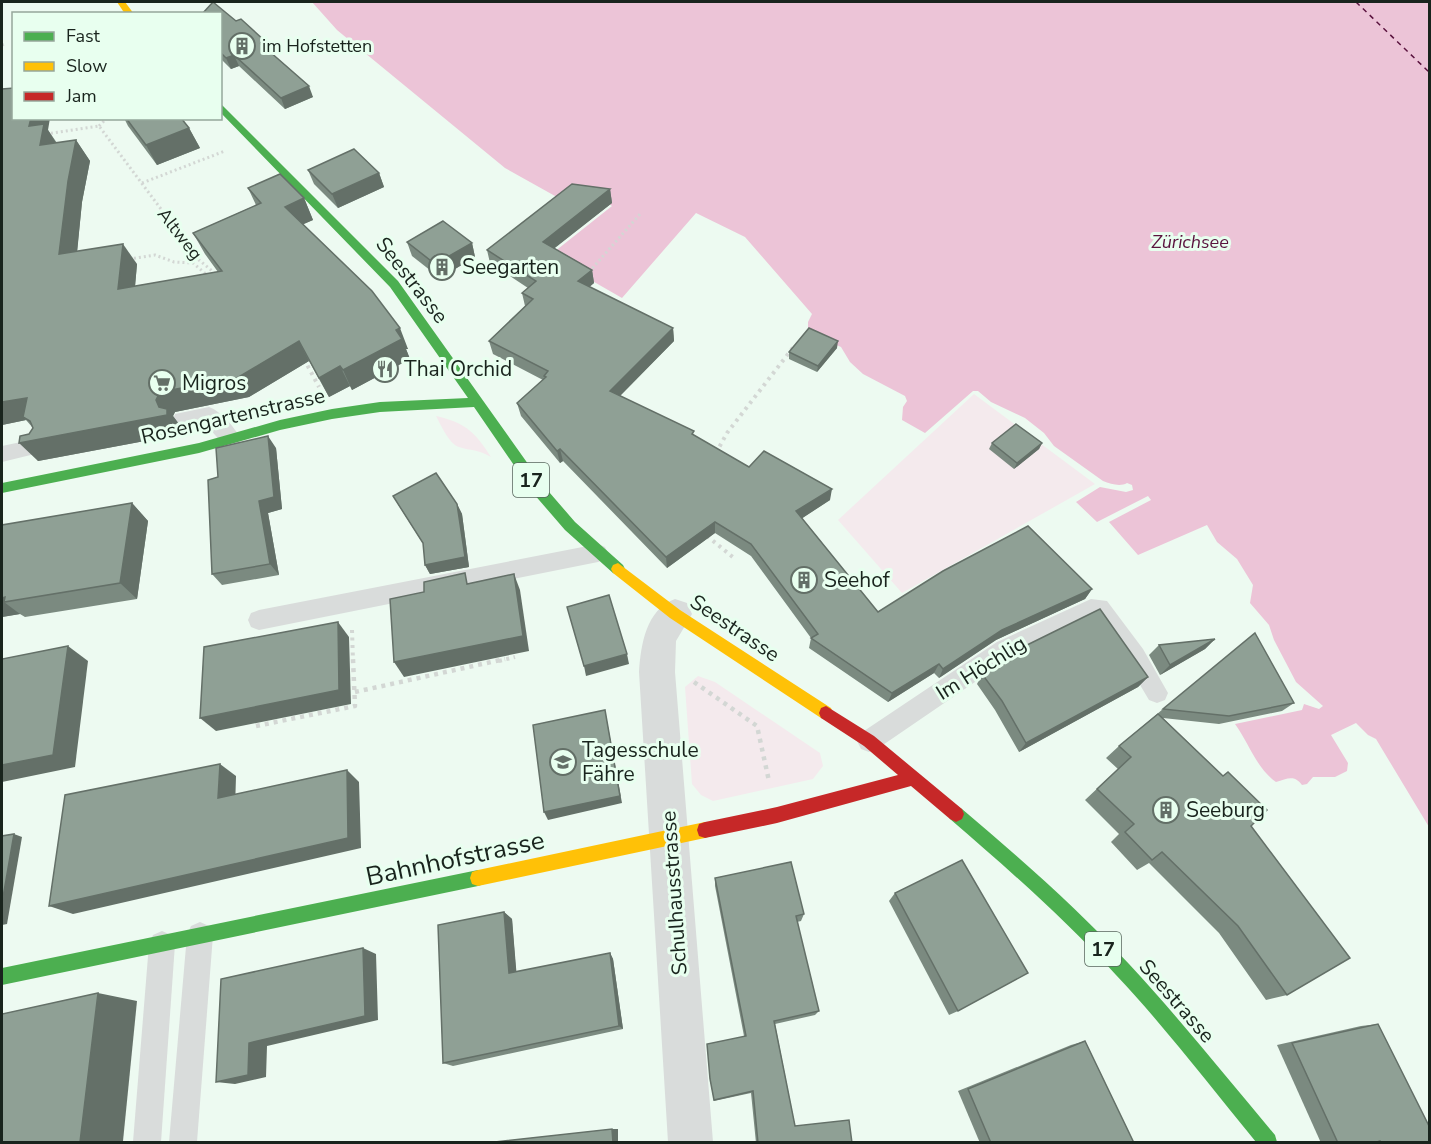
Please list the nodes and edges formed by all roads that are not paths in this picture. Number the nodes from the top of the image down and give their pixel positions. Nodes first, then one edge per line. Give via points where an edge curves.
1 (222, 108) edge
2 (476, 402) junction
3 (182, 419) dead end
4 (231, 439) junction
5 (40, 446) edge
6 (2, 454) edge
7 (2, 488) edge
8 (598, 553) junction
9 (675, 614) junction
10 (259, 620) dead end
11 (1157, 693) dead end
12 (869, 741) junction
13 (915, 778) junction
14 (670, 839) junction
15 (200, 935) junction
16 (162, 944) junction
17 (2, 977) edge
18 (147, 1143) edge
19 (183, 1143) edge
20 (691, 1143) edge
21 (1268, 1143) edge

1 - 2 main road, Seestrasse / 17 via 388,278
2 - 4 main road, Rosengartenstrasse via 380,407 333,414
2 - 8 main road, Seestrasse / 17 via 538,489
3 - 4 lane via 209,414
4 - 7 main road, Rosengartenstrasse
5 - 6 lane
8 - 9 main road, Seestrasse / 17
8 - 10 lane
9 - 12 main road, Seestrasse / 17
9 - 14 street, Schulhausstrasse via 661,631 656,649
11 - 12 lane, Im Höchlig via 1099,608 1091,608 1005,650
12 - 13 main road, Seestrasse / 17
13 - 14 main road, Bahnhofstrasse via 777,816
13 - 21 main road, Seestrasse / 17 via 1024,871 1081,926 1145,994
14 - 15 main road, Bahnhofstrasse
14 - 20 street, Schulhausstrasse
15 - 16 main road, Bahnhofstrasse
15 - 19 lane
16 - 17 main road, Bahnhofstrasse
16 - 18 lane

